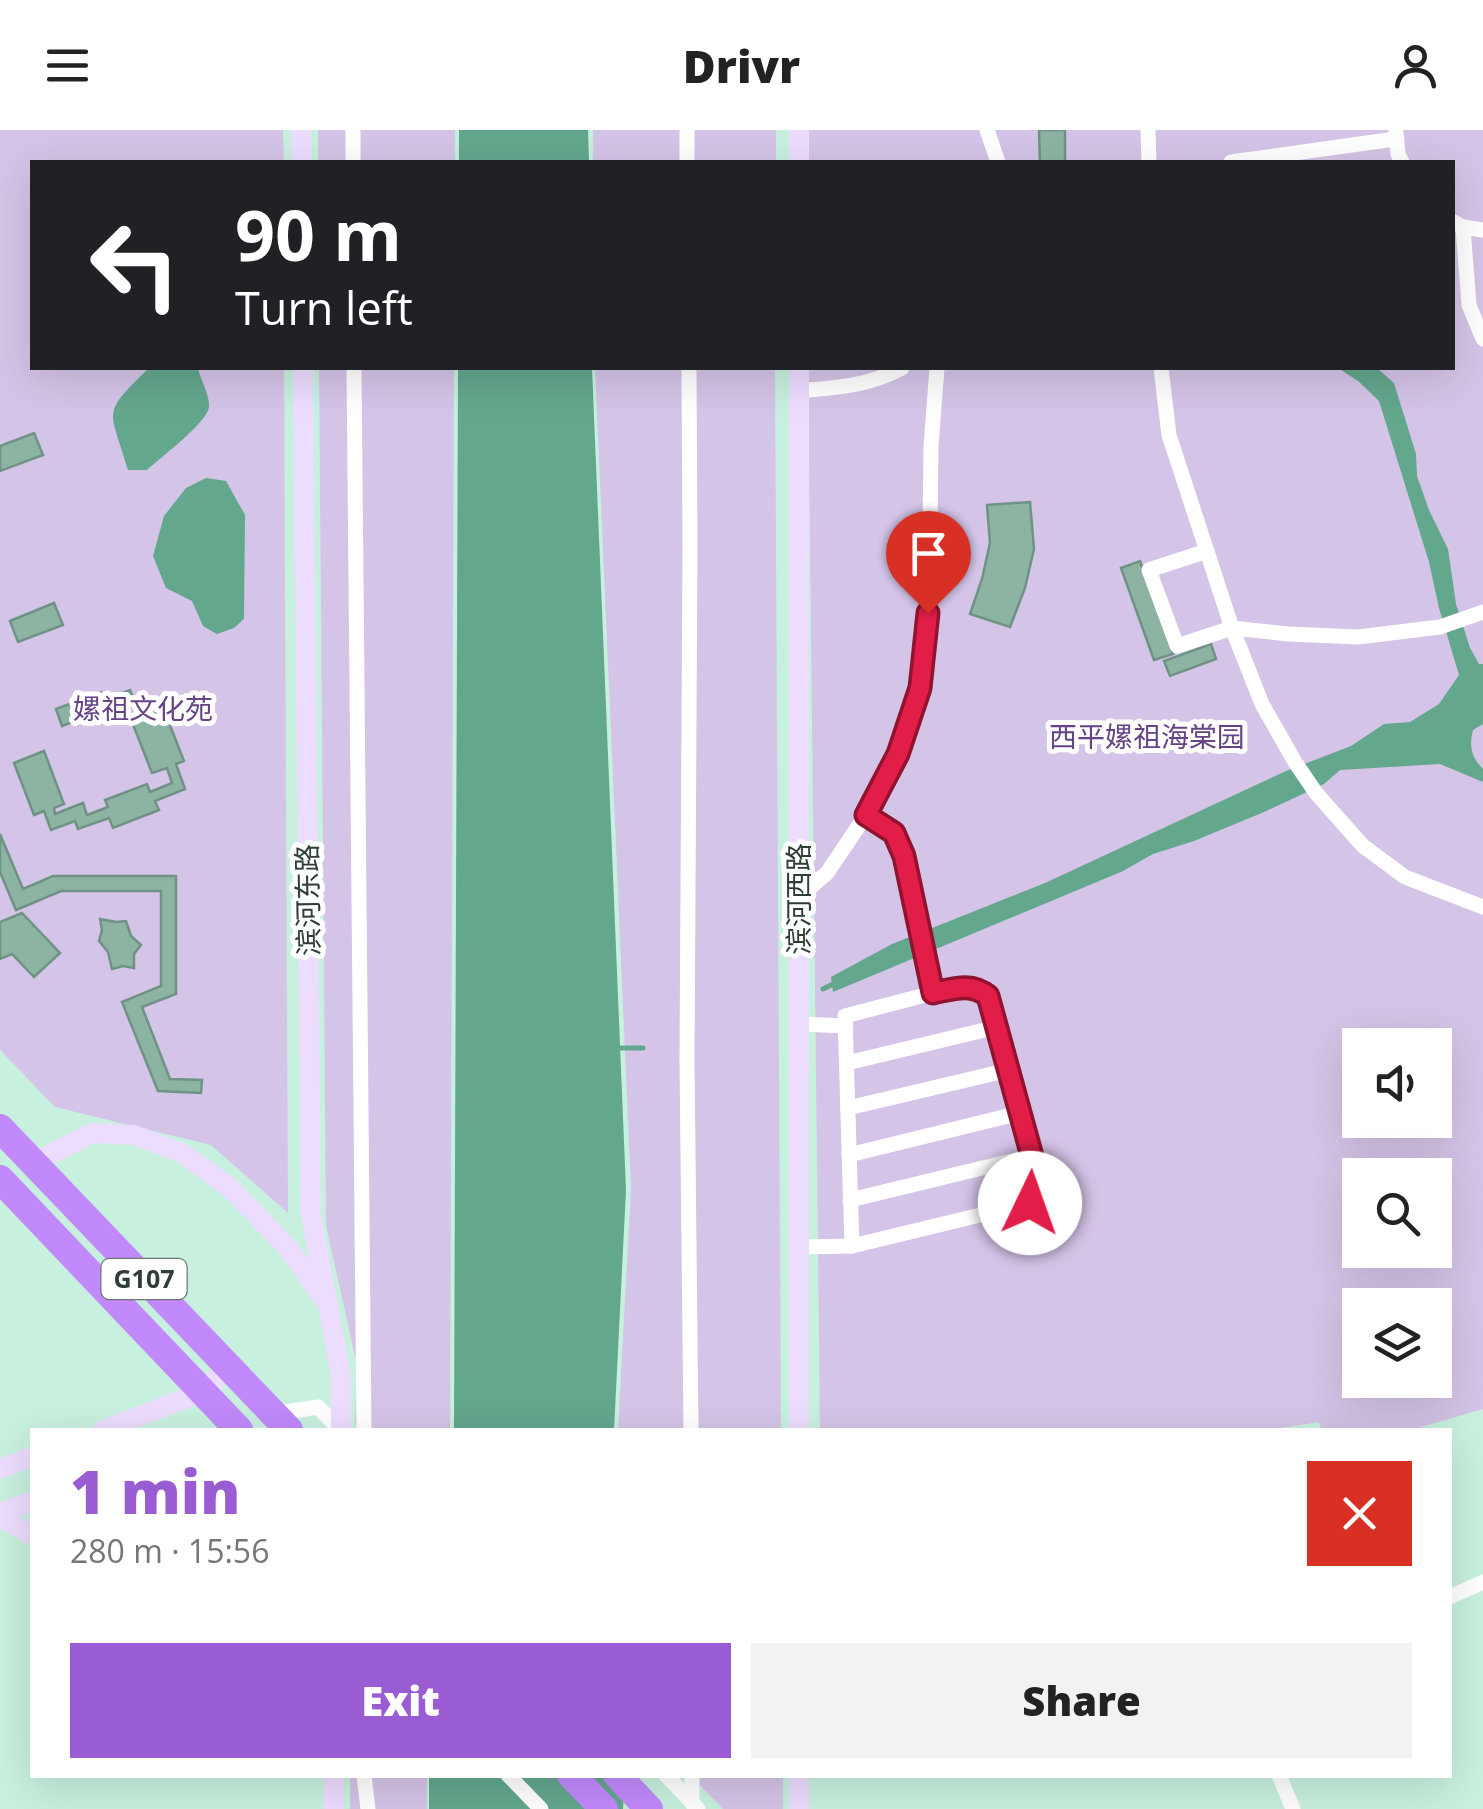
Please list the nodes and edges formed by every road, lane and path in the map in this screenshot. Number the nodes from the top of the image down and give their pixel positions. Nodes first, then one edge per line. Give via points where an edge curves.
1 (300, 130) edge
2 (353, 130) edge
3 (687, 130) edge
4 (798, 130) edge
5 (987, 130) edge
6 (1148, 130) edge
7 (1396, 135) edge
8 (301, 160) edge
9 (353, 160) edge
10 (688, 160) edge
11 (798, 160) edge
12 (997, 160) edge
13 (1149, 160) edge
14 (1243, 160) edge
15 (1402, 160) edge
16 (1458, 224) edge
17 (1483, 230) edge
18 (1483, 339) edge
19 (303, 370) edge
20 (354, 370) edge
21 (689, 370) edge
22 (799, 370) edge
23 (898, 370) edge
24 (937, 370) edge
25 (1161, 370) edge
26 (799, 391) junction
27 (1207, 550) junction
28 (1475, 615) edge
29 (1232, 628) junction
30 (866, 815) junction
31 (799, 897) junction
32 (1483, 906) edge
33 (933, 993) junction
34 (799, 1024) junction
35 (846, 1026) junction
36 (997, 1027) junction
37 (846, 1063) junction
38 (1009, 1070) junction
39 (848, 1108) junction
40 (1020, 1113) junction
41 (0, 1128) edge
42 (849, 1155) junction
43 (1032, 1156) junction
44 (33, 1163) junction
45 (0, 1179) edge
46 (850, 1200) junction
47 (852, 1246) junction
48 (799, 1248) junction
49 (326, 1302) junction
50 (229, 1368) junction
51 (203, 1392) junction
52 (275, 1415) edge
53 (108, 1428) edge
54 (231, 1428) edge
55 (338, 1428) edge
56 (340, 1428) edge
57 (364, 1428) edge
58 (691, 1428) edge
59 (799, 1428) edge
60 (30, 1457) edge
61 (0, 1469) edge
62 (30, 1502) edge
63 (0, 1515) edge
64 (30, 1534) edge
65 (1483, 1582) edge
66 (1452, 1596) edge
67 (334, 1778) edge
68 (364, 1778) edge
69 (511, 1778) edge
70 (574, 1778) edge
71 (620, 1778) edge
72 (669, 1778) edge
73 (799, 1778) edge
74 (1281, 1778) edge
75 (691, 1801) edge
76 (334, 1809) edge
77 (368, 1809) edge
78 (540, 1809) edge
79 (604, 1809) edge
80 (649, 1809) edge
81 (799, 1809) edge
82 (1293, 1809) edge

1 - 8 street
2 - 9 street
3 - 10 street
4 - 11 street
5 - 12 street
6 - 13 street
7 - 14 street
7 - 15 street
16 - 17 street
16 - 18 street via 1469,305
19 - 49 street, 滨河东路 via 311,1215
20 - 57 street
21 - 58 street
22 - 26 street, 滨河西路
23 - 26 street via 852,387
24 - 30 street via 920,688 898,754
25 - 27 street via 1170,435
26 - 31 street, 滨河西路
27 - 29 street
27 - 29 street via 1149,570 1178,646
28 - 29 street via 1440,627 1358,636
29 - 32 street via 1262,704 1316,793 1364,846 1405,878
30 - 31 street via 826,873
30 - 33 street via 894,833 904,856
31 - 34 street, 滨河西路
33 - 35 street via 845,1016
33 - 36 street via 981,990
34 - 35 street
34 - 48 street, 滨河西路
35 - 37 street
36 - 37 street
36 - 38 street
37 - 39 street
38 - 39 street
38 - 40 street
39 - 42 street
40 - 42 street
40 - 43 street
41 - 44 highway, G107
42 - 46 street
43 - 46 street
43 - 47 street via 1038,1192 1030,1203
44 - 49 street via 92,1132 134,1135 182,1153 228,1186 290,1250
44 - 50 highway, G107
45 - 51 highway, G107
46 - 47 street
47 - 48 street
48 - 59 street, 滨河西路
49 - 56 street, 滨河东路 via 341,1376
50 - 51 street
50 - 52 highway, G107
51 - 53 street
51 - 54 highway, G107
52 - 54 street
52 - 55 street via 318,1407
60 - 61 street
62 - 63 street
63 - 64 street
65 - 66 street
67 - 76 street
68 - 77 street
69 - 78 street
70 - 79 highway
71 - 80 highway
72 - 75 street
73 - 81 street
74 - 82 street

